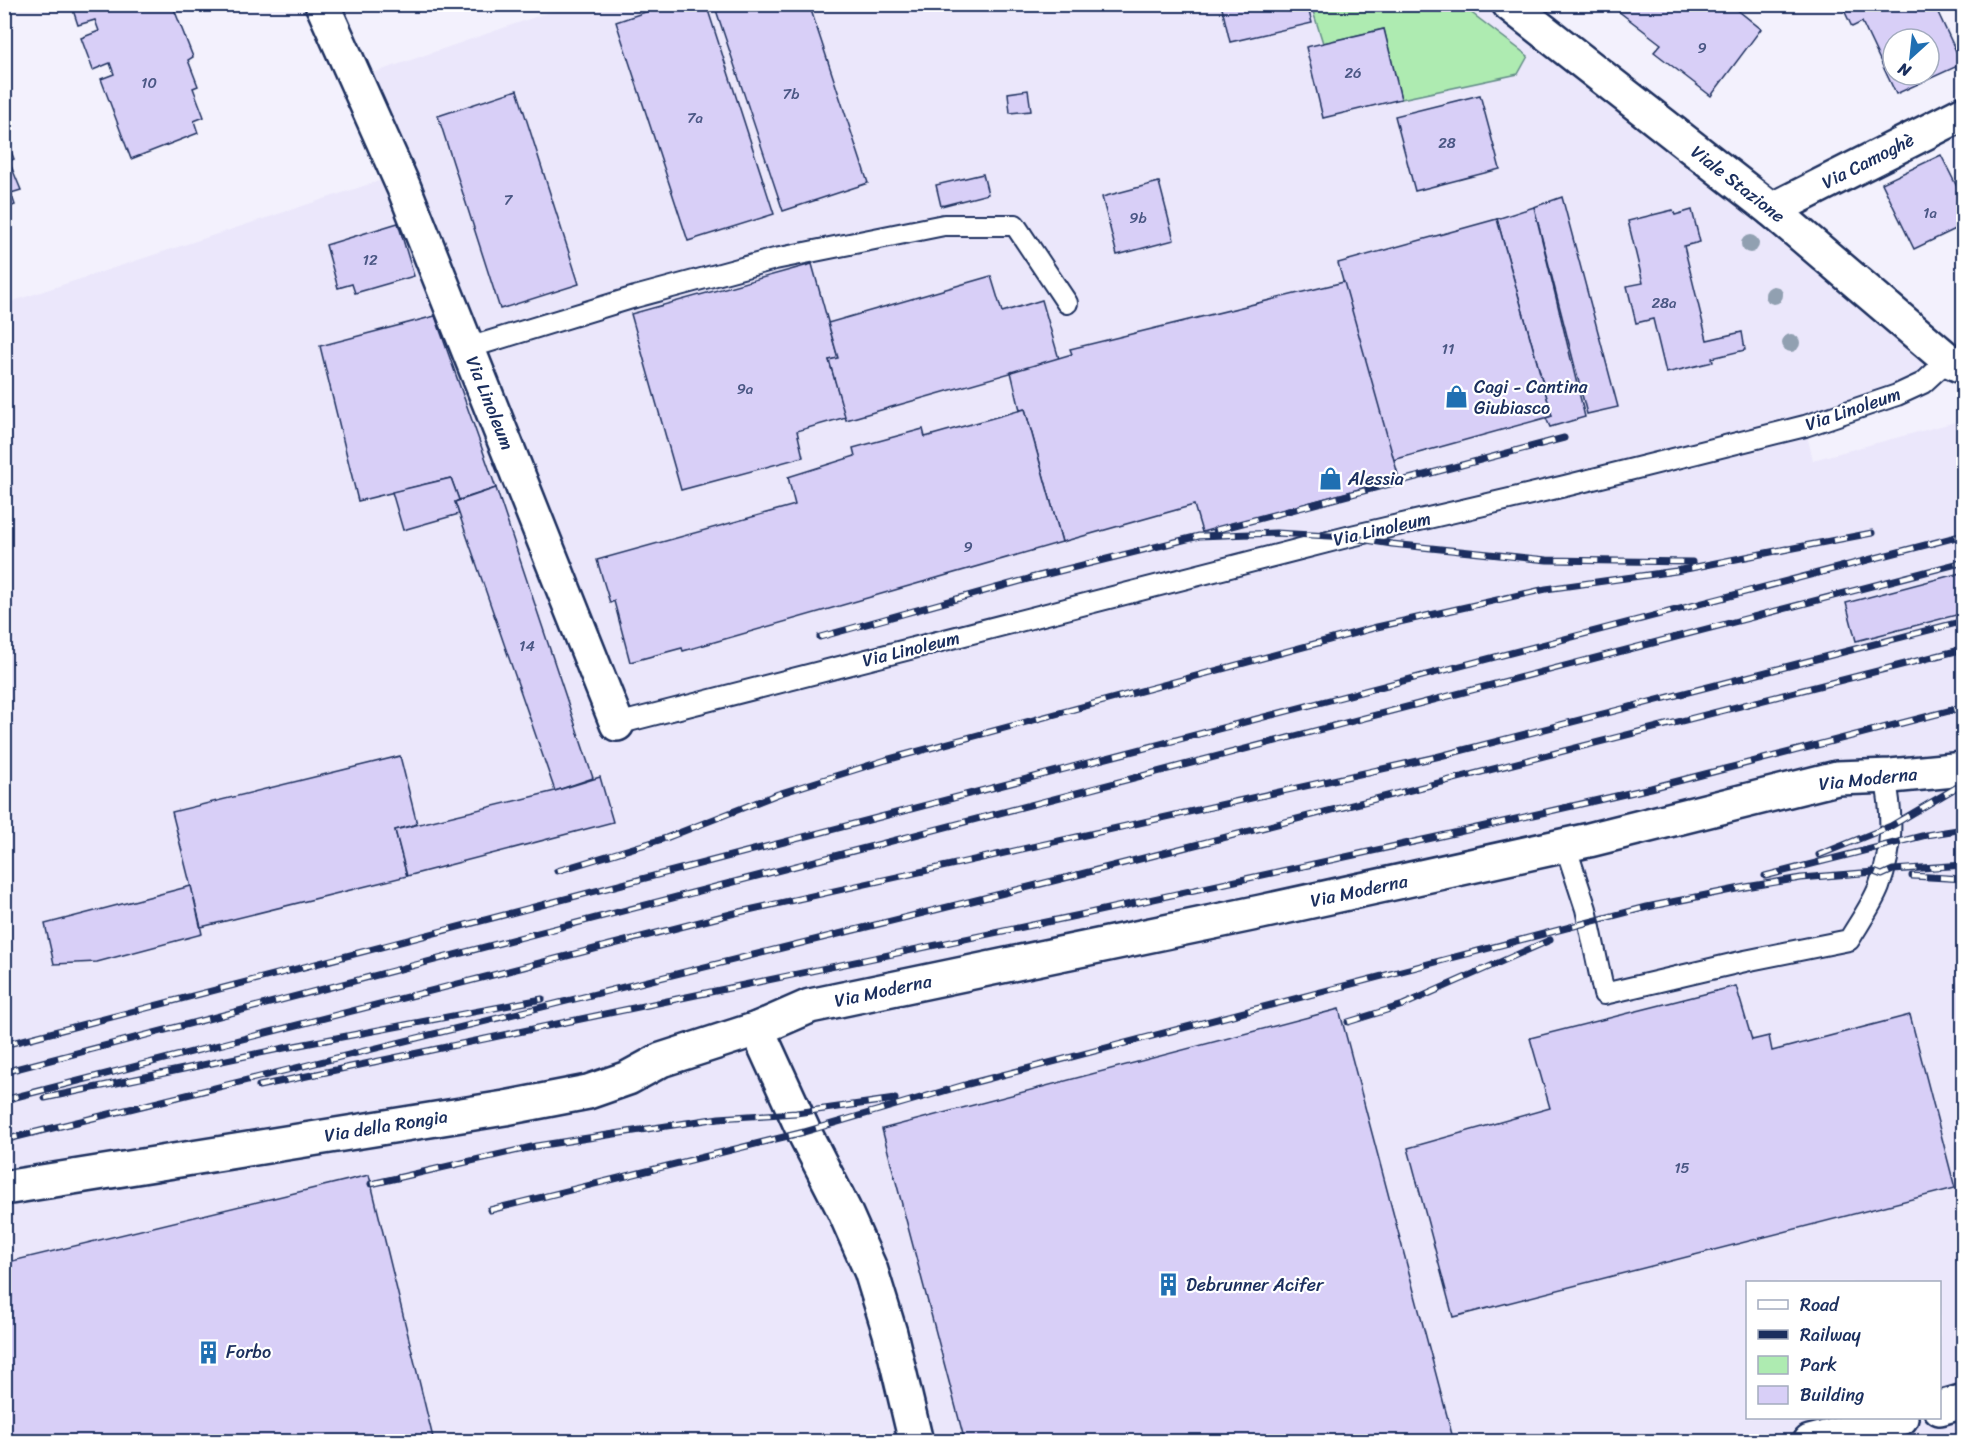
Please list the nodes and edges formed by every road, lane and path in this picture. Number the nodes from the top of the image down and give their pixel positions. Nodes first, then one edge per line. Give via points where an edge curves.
1 (322, 4) edge
2 (1509, 4) edge
3 (1964, 113) edge
4 (1772, 210) junction
5 (1067, 303) dead end
6 (468, 348) junction
7 (1956, 364) edge
8 (617, 724) joint
9 (1964, 768) edge
10 (1885, 776) junction
11 (1565, 845) junction
12 (758, 1029) junction
13 (4, 1188) edge
14 (1964, 1401) edge
15 (1941, 1407) edge
16 (1897, 1419) edge
17 (916, 1442) edge
18 (1810, 1442) edge

1 - 6 street, Via Linoleum via 404,188
2 - 4 street, Viale Stazione
3 - 4 street, Via Camoghè
4 - 7 street, Viale Stazione
5 - 6 lane via 1015,225 944,225 775,259
6 - 8 street, Via Linoleum
7 - 8 lane, Via Linoleum via 1897,395 1805,426 1347,537
9 - 10 street, Via Moderna
10 - 11 street, Via Moderna via 1837,778
10 - 11 lane via 1892,813 1890,844 1879,888 1849,940 1604,994 1586,909
11 - 12 street, Via Moderna via 810,1006
12 - 13 street, Via della Rongia via 661,1060 628,1078 588,1092
12 - 17 street via 871,1271
14 - 15 street
16 - 18 street

